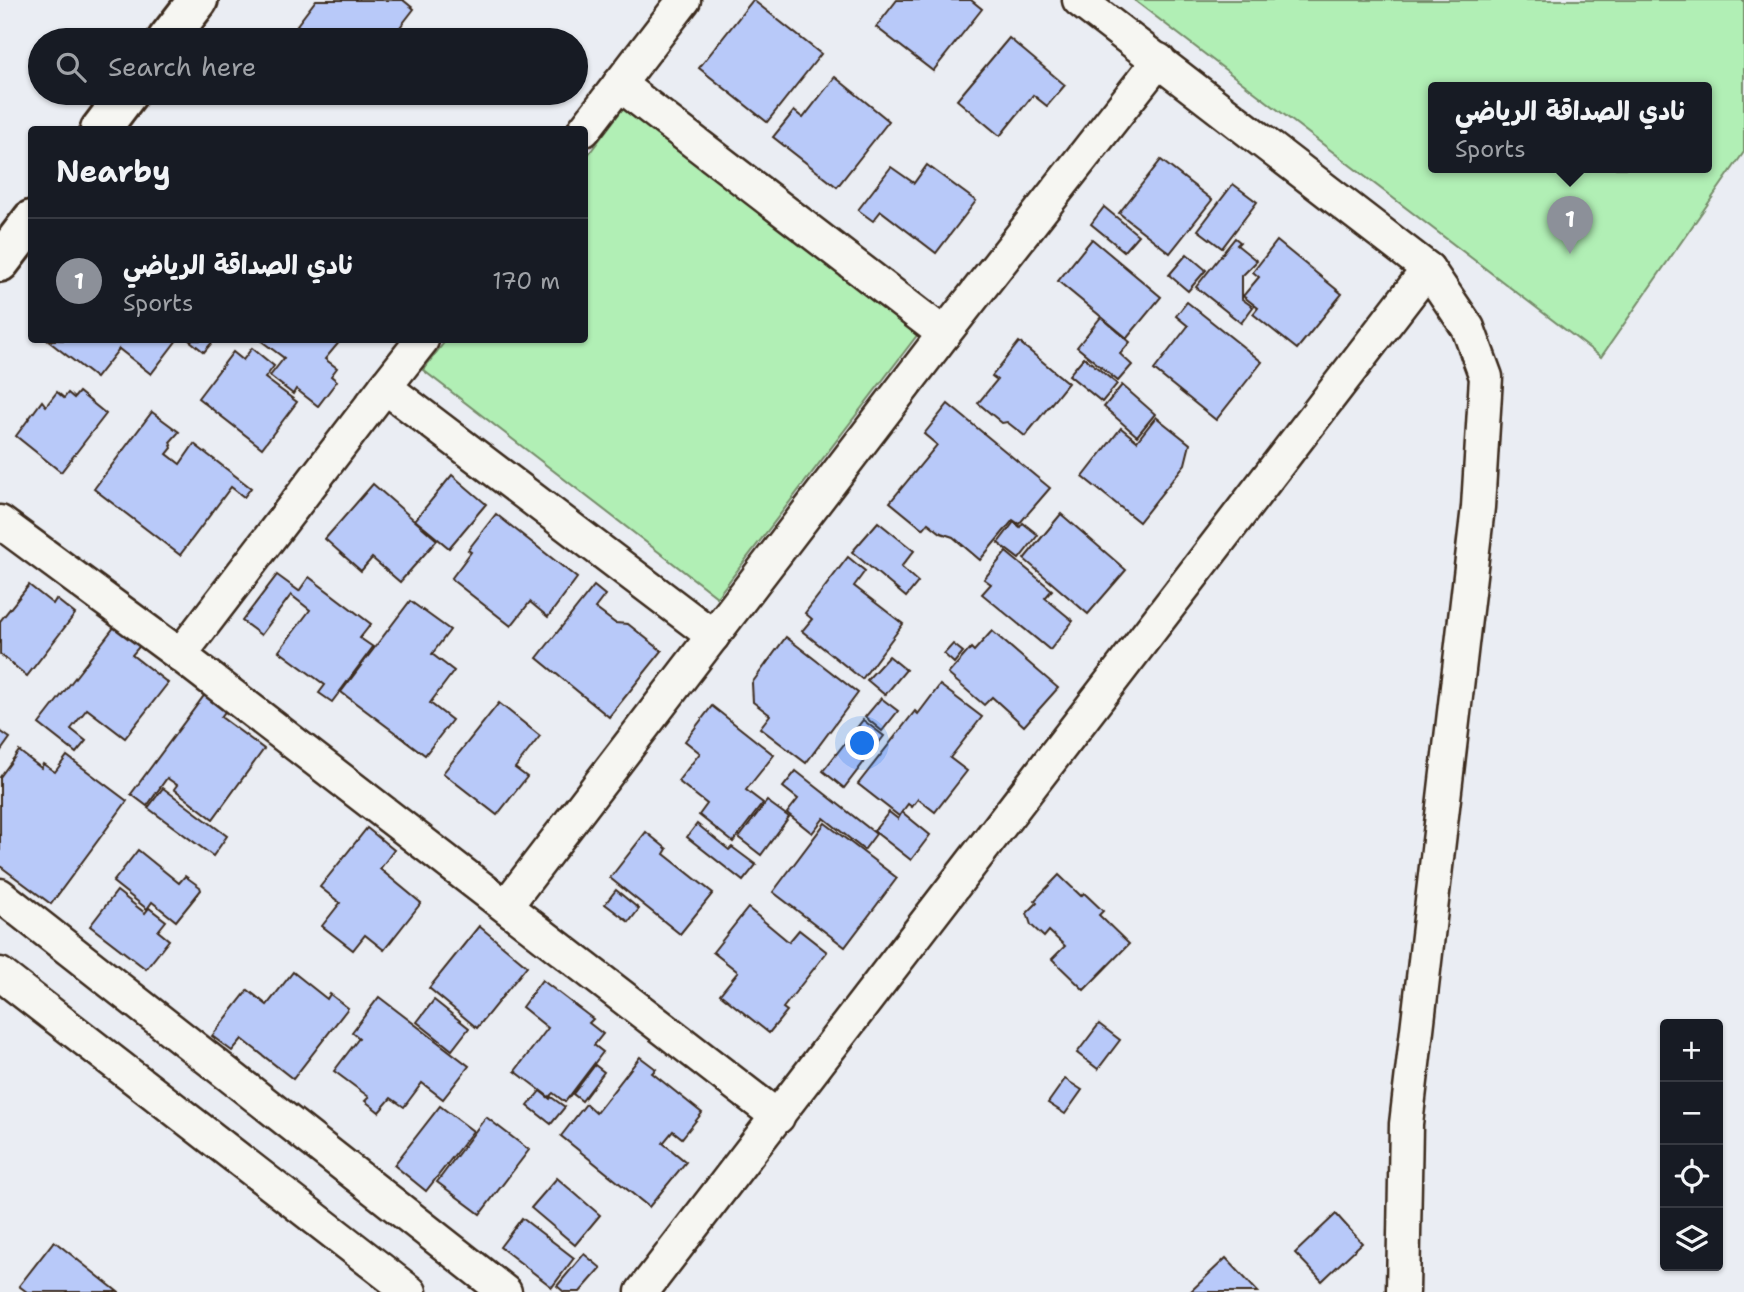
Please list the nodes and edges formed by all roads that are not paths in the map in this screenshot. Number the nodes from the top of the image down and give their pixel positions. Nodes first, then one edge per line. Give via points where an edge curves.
1 (198, 0) edge
2 (684, 0) edge
3 (1079, 0) edge
4 (176, 28) edge
5 (1159, 61) junction
6 (619, 84) junction
7 (119, 105) edge
8 (103, 126) edge
9 (587, 126) edge
10 (28, 225) edge
11 (0, 262) edge
12 (1428, 269) junction
13 (944, 334) junction
14 (420, 343) edge
15 (385, 387) junction
16 (0, 522) edge
17 (713, 636) junction
18 (180, 655) junction
19 (0, 895) edge
20 (506, 905) junction
21 (0, 974) edge
22 (778, 1117) junction
23 (1406, 1290) edge
24 (410, 1292) edge
25 (505, 1292) edge
26 (642, 1292) edge

1 - 4 street
2 - 6 street
3 - 5 street
5 - 12 street
5 - 13 street
6 - 9 street
6 - 13 street
7 - 8 street
10 - 11 street
12 - 22 street
12 - 23 street via 1468,328 1486,377 1478,507 1406,1124
13 - 17 street
14 - 15 street
15 - 17 street
15 - 18 street
16 - 18 street
17 - 20 street
18 - 20 street
19 - 25 street
20 - 22 street
21 - 24 street
22 - 26 street

